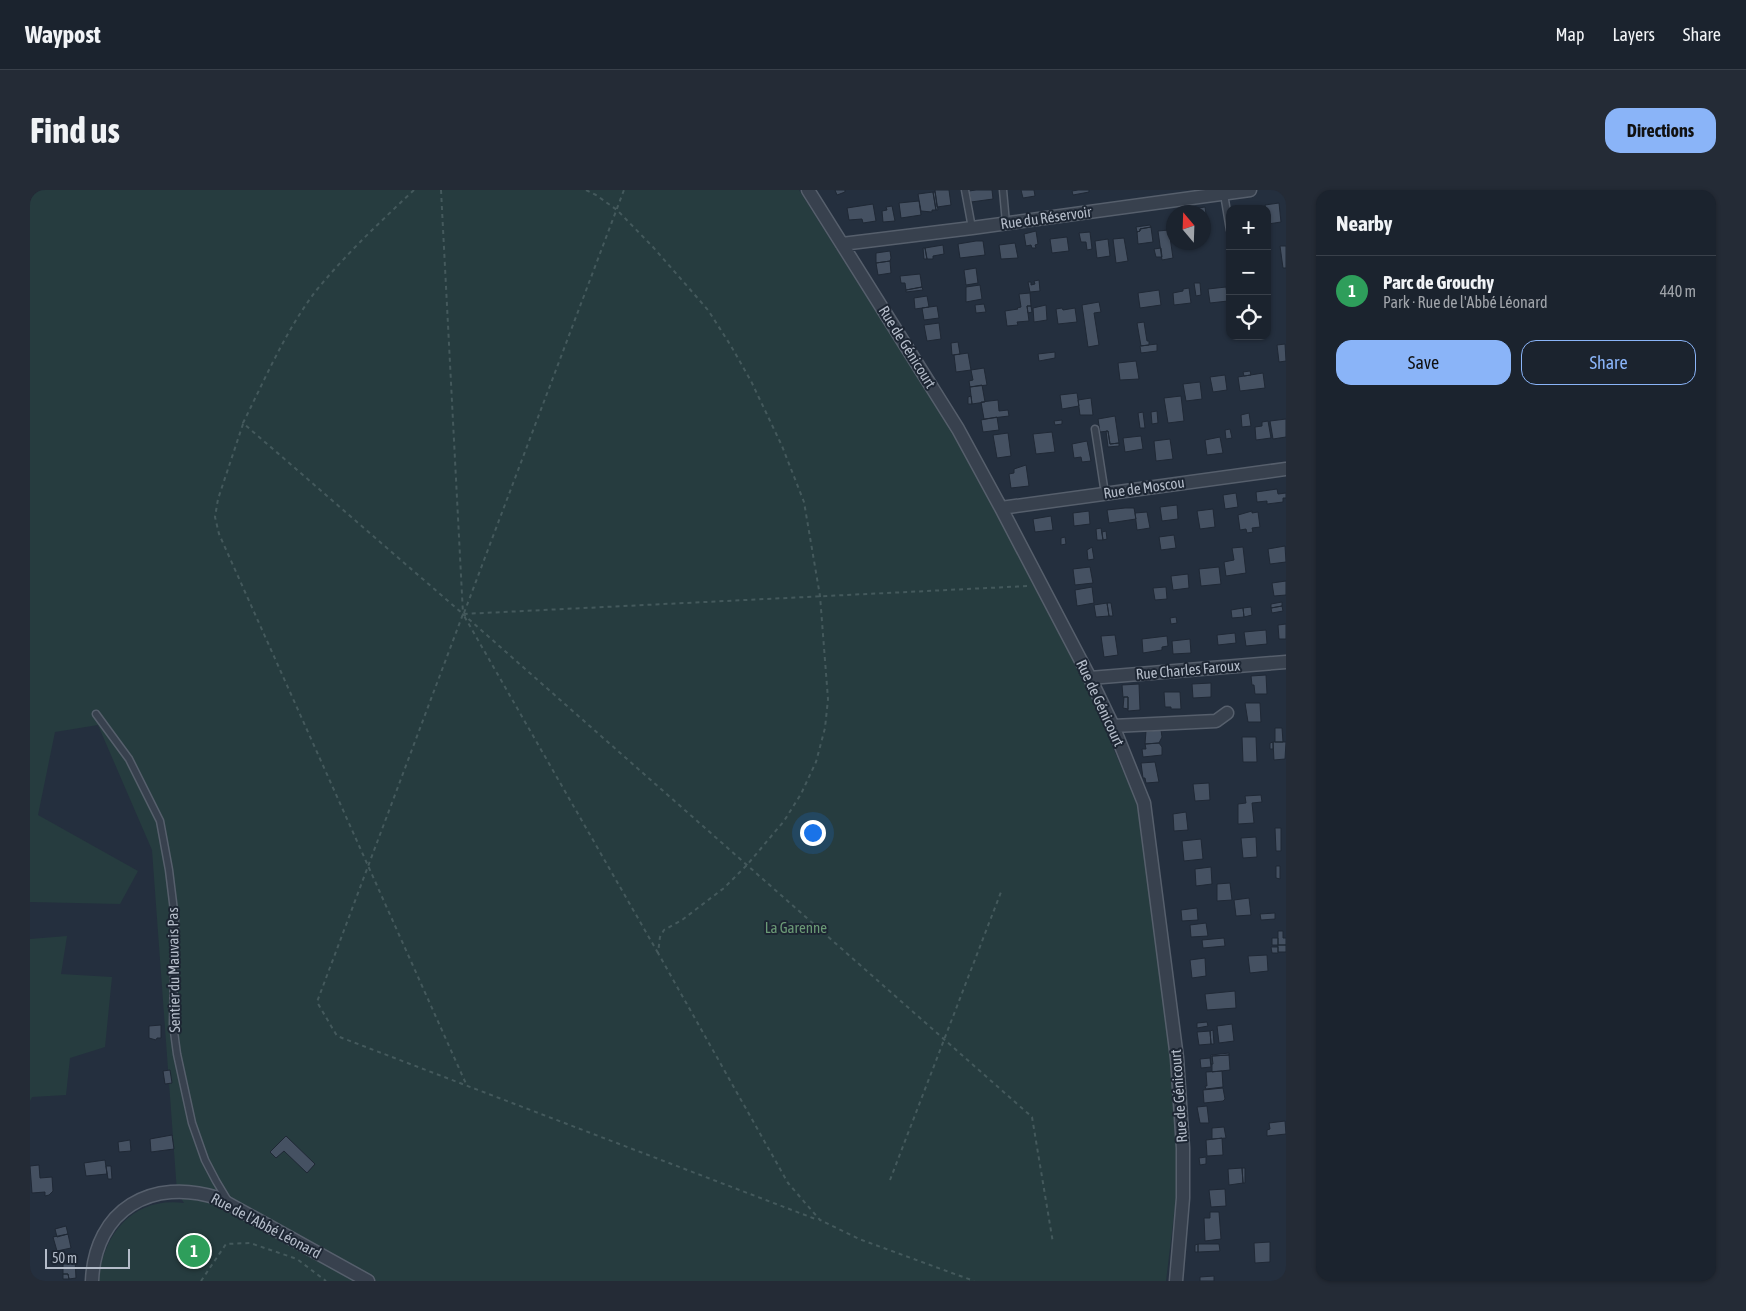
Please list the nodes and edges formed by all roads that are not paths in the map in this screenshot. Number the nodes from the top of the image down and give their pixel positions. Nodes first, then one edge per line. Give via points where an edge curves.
1 (808, 190) edge
2 (965, 190) edge
3 (1003, 190) edge
4 (1250, 190) edge
5 (1224, 194) junction
6 (1226, 206) edge
7 (1006, 223) junction
8 (972, 228) junction
9 (842, 244) junction
10 (1095, 429) dead end
11 (1286, 469) edge
12 (1105, 494) junction
13 (1002, 508) junction
14 (1286, 662) edge
15 (1090, 678) junction
16 (1227, 713) dead end
17 (96, 714) dead end
18 (1113, 726) junction
19 (230, 1204) junction
20 (92, 1281) edge
21 (368, 1281) edge
22 (1176, 1281) edge

1 - 9 street, Rue de Génicourt
2 - 8 lane
3 - 7 lane
4 - 5 street, Rue du Réservoir
5 - 6 lane
5 - 7 street, Rue du Réservoir
7 - 8 street, Rue du Réservoir
8 - 9 street, Rue du Réservoir
9 - 13 street, Rue de Génicourt via 958,429
10 - 12 lane
11 - 12 street, Rue de Moscou
12 - 13 street, Rue de Moscou
13 - 15 street, Rue de Génicourt
14 - 15 street, Rue Charles Faroux
15 - 18 street, Rue de Génicourt
16 - 18 street via 1216,721
17 - 19 lane, Sentier du Mauvais Pas via 129,760 160,821 175,919 173,1024 177,1054 192,1123 216,1182
18 - 22 street, Rue de Génicourt via 1144,803 1177,1058 1184,1198
19 - 20 street, Rue de l'Abbé Léonard via 207,1194 177,1192 136,1202 106,1228 94,1260
19 - 21 street, Rue de l'Abbé Léonard

